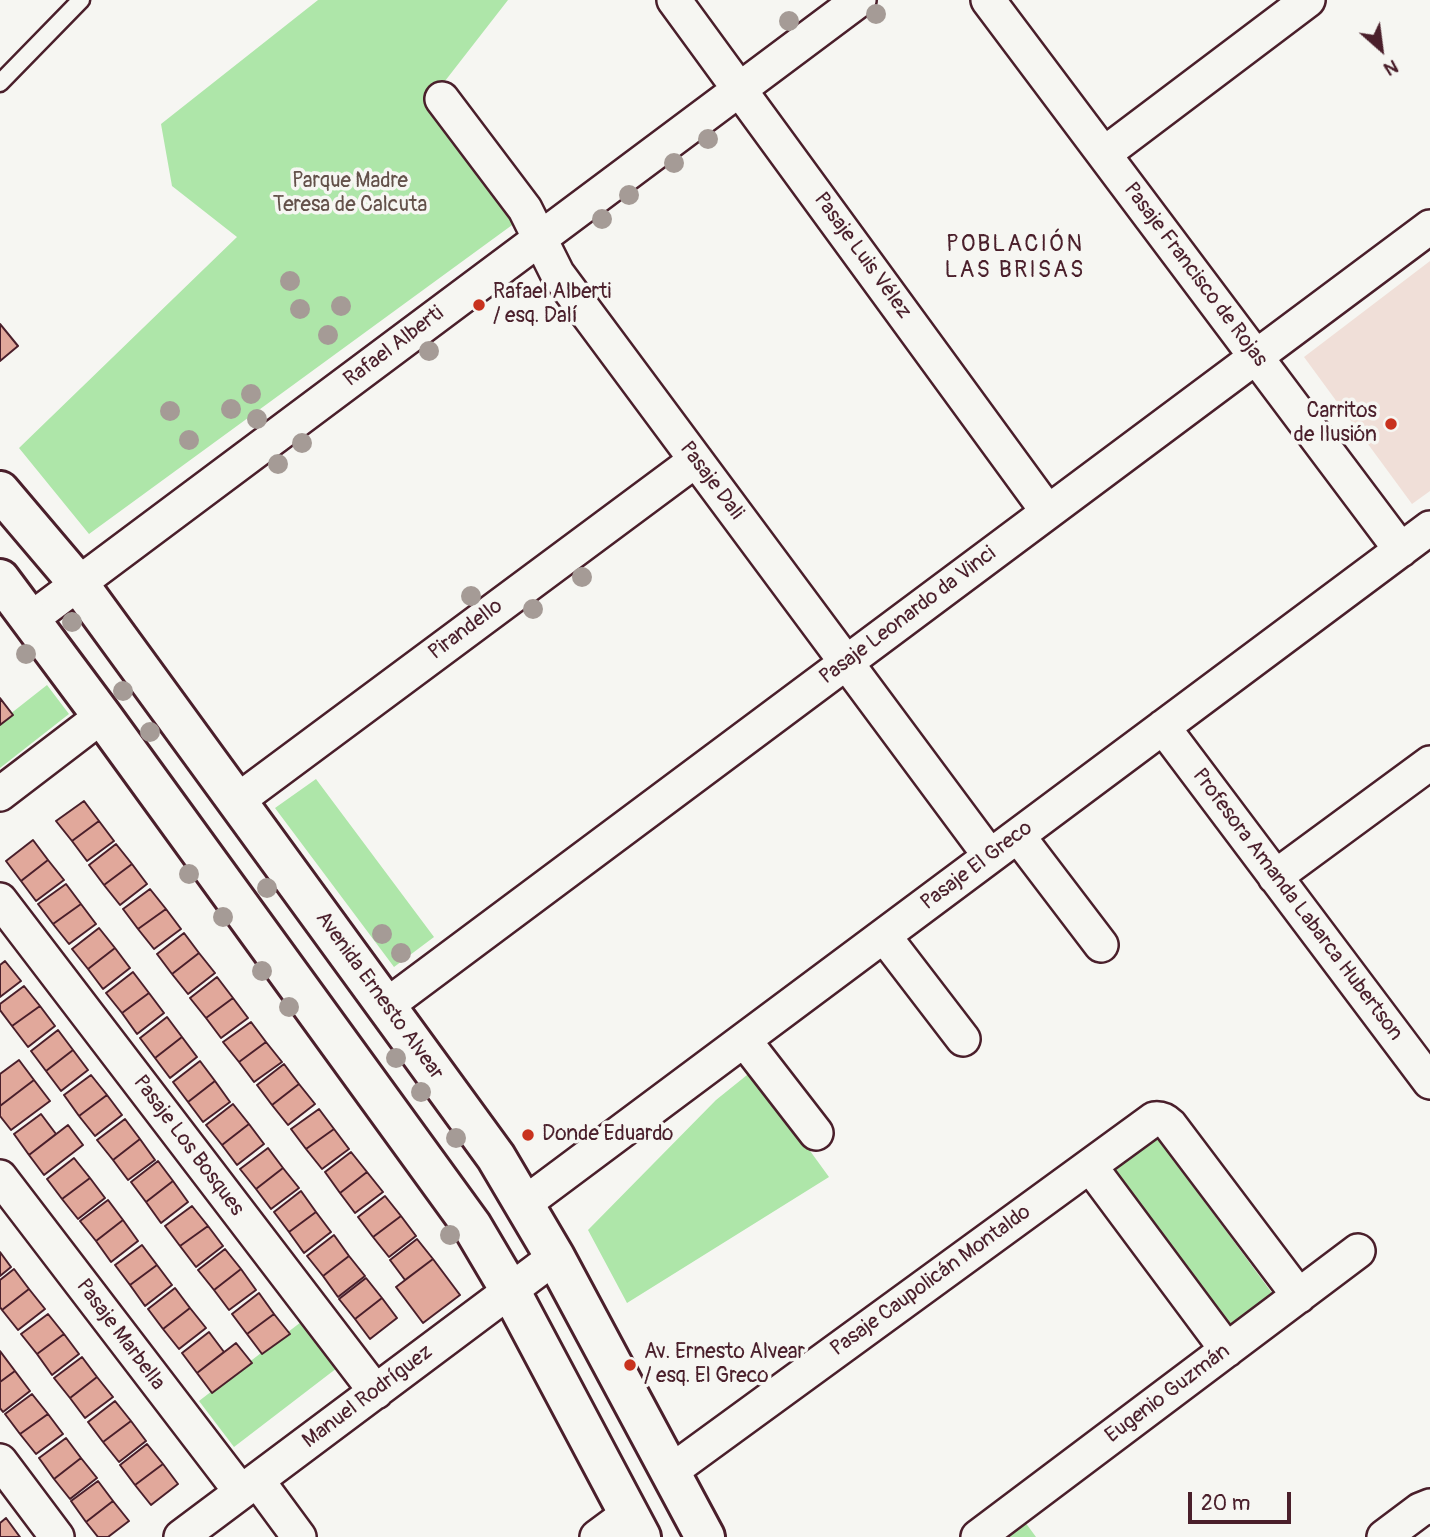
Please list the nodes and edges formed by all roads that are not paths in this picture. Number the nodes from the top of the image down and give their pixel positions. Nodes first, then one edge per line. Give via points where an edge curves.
1 (81, 0) edge
2 (674, 0) edge
3 (859, 0) edge
4 (988, 0) edge
5 (1308, 0) edge
6 (0, 83) edge
7 (740, 89) junction
8 (442, 99) dead end
9 (1104, 154) junction
10 (1430, 227) edge
11 (539, 238) junction
12 (1256, 357) junction
13 (696, 460) junction
14 (0, 491) edge
15 (1048, 512) junction
16 (1430, 528) edge
17 (1401, 550) junction
18 (0, 579) edge
19 (78, 583) junction
20 (31, 619) junction
21 (846, 662) junction
22 (102, 716) junction
23 (1163, 727) junction
24 (1427, 772) edge
25 (0, 794) edge
26 (237, 801) junction
27 (1018, 836) junction
28 (990, 856) junction
29 (1275, 877) junction
30 (0, 900) edge
31 (884, 936) junction
32 (1101, 946) dead end
33 (386, 1006) junction
34 (963, 1039) dead end
35 (744, 1040) junction
36 (1430, 1082) edge
37 (816, 1133) dead end
38 (1090, 1166) junction
39 (0, 1177) edge
40 (524, 1204) junction
41 (1358, 1251) dead end
42 (555, 1257) junction
43 (511, 1292) junction
44 (1299, 1296) junction
45 (1227, 1350) junction
46 (376, 1392) junction
47 (0, 1461) edge
48 (670, 1472) junction
49 (249, 1486) junction
50 (1430, 1506) edge
51 (635, 1525) edge
52 (57, 1537) edge
53 (181, 1537) edge
54 (299, 1537) edge
55 (597, 1537) edge
56 (705, 1537) edge
57 (978, 1537) edge
58 (1384, 1537) edge

1 - 6 lane
2 - 7 street, Pasaje Luis Vélez
3 - 7 street, Rafael Alberti
4 - 9 street, Pasaje Francisco de Rojas
5 - 9 street
7 - 11 street, Rafael Alberti
7 - 15 street, Pasaje Luis Vélez
8 - 11 street, Pasaje Dali via 525,209
9 - 12 street, Pasaje Francisco de Rojas
10 - 12 street, Pasaje Leonardo da Vinci
11 - 13 street, Pasaje Dali via 557,272
11 - 19 street, Rafael Alberti
12 - 15 street, Pasaje Leonardo da Vinci
12 - 17 street, Pasaje Francisco de Rojas
13 - 21 street, Pasaje Dali
13 - 26 street, Pirandello
14 - 19 main road, Avenida Ernesto Alvear
15 - 21 street, Pasaje Leonardo da Vinci
16 - 17 street, Pasaje El Greco
17 - 23 street, Pasaje El Greco
18 - 20 main road
19 - 20 street, Rafael Alberti
19 - 26 main road, Avenida Ernesto Alvear
20 - 22 main road
21 - 28 street, Pasaje Dali
21 - 33 street, Pasaje Leonardo da Vinci
22 - 25 street
22 - 43 main road via 472,1226
23 - 27 street, Pasaje El Greco
23 - 29 street, Profesora Amanda Labarca Hubertson
24 - 29 street
26 - 33 main road, Avenida Ernesto Alvear
27 - 28 street, Pasaje El Greco
27 - 32 street
28 - 31 street, Pasaje El Greco
29 - 36 street, Profesora Amanda Labarca Hubertson
30 - 46 street, Pasaje Los Bosques
31 - 34 street
31 - 35 street, Pasaje El Greco
33 - 40 main road, Avenida Ernesto Alvear via 496,1157
35 - 37 street
35 - 40 street, Pasaje El Greco
38 - 44 street, Pasaje Caupolicán Montaldo via 1149,1122 1166,1121
38 - 45 street
38 - 48 street, Pasaje Caupolicán Montaldo
39 - 49 street, Pasaje Marbella
40 - 42 main road, Avenida Ernesto Alvear
41 - 44 street, Eugenio Guzmán
42 - 43 street, Manuel Rodríguez
42 - 48 main road, Avenida Ernesto Alvear
43 - 46 street, Manuel Rodríguez
43 - 51 main road
44 - 45 street, Eugenio Guzmán
45 - 57 street, Eugenio Guzmán
46 - 49 street, Manuel Rodríguez
47 - 52 street
48 - 56 main road, Avenida Ernesto Alvear
49 - 53 street, Manuel Rodríguez
49 - 54 street, Pasaje Marbella
50 - 58 street
51 - 55 street

